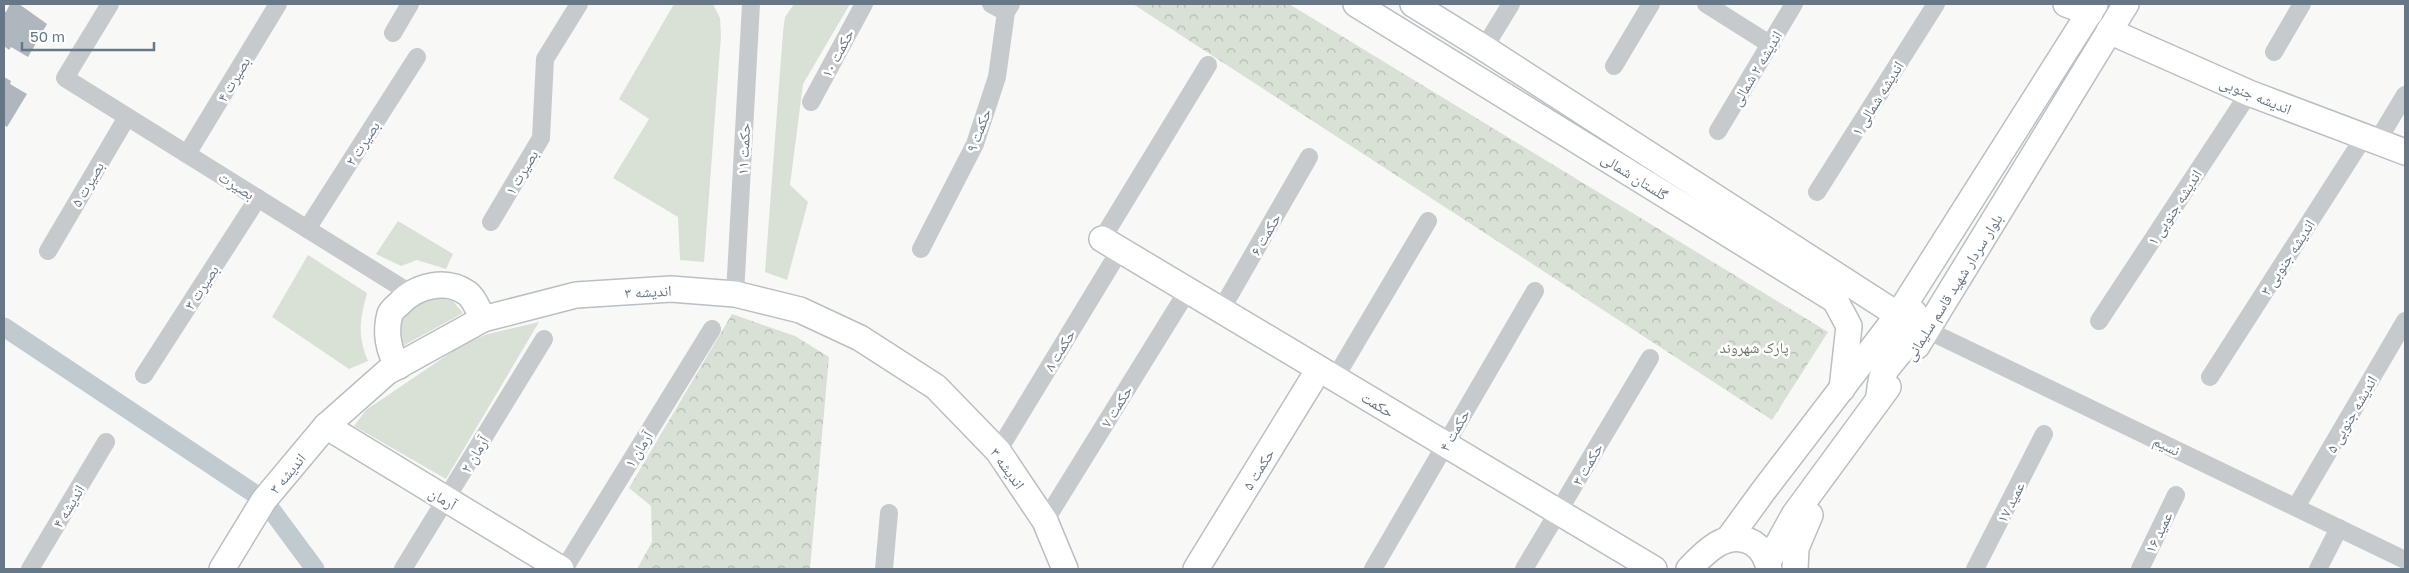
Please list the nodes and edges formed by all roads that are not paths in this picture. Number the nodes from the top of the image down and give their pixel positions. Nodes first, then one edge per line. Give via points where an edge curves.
1 (110, 4) edge
2 (278, 4) edge
3 (410, 4) edge
4 (578, 4) edge
5 (752, 4) edge
6 (864, 4) edge
7 (1356, 4) edge
8 (1413, 4) edge
9 (1511, 4) edge
10 (1652, 4) edge
11 (1706, 4) edge
12 (1794, 4) edge
13 (1936, 4) edge
14 (2066, 4) edge
15 (2126, 4) edge
16 (2302, 4) edge
17 (1003, 7) edge
18 (2092, 8) edge
19 (2109, 31) junction
20 (393, 33) dead end
21 (1771, 45) junction
22 (1484, 48) junction
23 (2274, 52) dead end
24 (418, 57) dead end
25 (1208, 65) dead end
26 (1614, 66) dead end
27 (2249, 93) junction
28 (2405, 95) edge
29 (811, 102) dead end
30 (127, 117) junction
31 (1718, 131) dead end
32 (2371, 139) junction
33 (2405, 152) edge
34 (187, 154) junction
35 (1309, 157) dead end
36 (1817, 192) dead end
37 (258, 198) junction
38 (1428, 221) dead end
39 (491, 222) dead end
40 (307, 229) junction
41 (1111, 245) junction
42 (921, 249) dead end
43 (48, 251) dead end
44 (1188, 290) junction
45 (1535, 291) dead end
46 (410, 293) junction
47 (735, 294) junction
48 (1221, 310) junction
49 (1898, 315) junction
50 (483, 319) junction
51 (2098, 321) dead end
52 (2405, 321) edge
53 (712, 329) dead end
54 (1929, 331) junction
55 (544, 339) dead end
56 (1650, 358) dead end
57 (399, 366) junction
58 (1327, 374) junction
59 (144, 375) dead end
60 (2210, 377) dead end
61 (1842, 389) junction
62 (1878, 400) junction
63 (326, 426) junction
64 (2044, 434) dead end
65 (106, 442) dead end
66 (1446, 445) junction
67 (998, 451) junction
68 (1832, 465) junction
69 (1764, 490) junction
70 (2176, 495) dead end
71 (446, 499) junction
72 (2296, 507) junction
73 (889, 513) dead end
74 (1559, 513) junction
75 (1794, 515) junction
76 (1046, 521) junction
77 (2338, 528) junction
78 (1730, 538) junction
79 (2405, 560) edge
80 (1768, 566) edge
81 (30, 569) edge
82 (222, 569) edge
83 (403, 569) edge
84 (563, 569) edge
85 (884, 569) edge
86 (1065, 569) edge
87 (1196, 569) edge
88 (1373, 569) edge
89 (1524, 569) edge
90 (1654, 569) edge
91 (1689, 569) edge
92 (1795, 569) edge
93 (1975, 569) edge
94 (2140, 569) edge
95 (2318, 569) edge

1 - 30 street, بصیرت via 64,78
2 - 34 street, بصیرت ۴
3 - 20 street
4 - 39 street, بصیرت ۱ via 545,59 541,138
5 - 47 street, حکمت ۱۱
6 - 29 street, حکمت ۱۰
7 - 61 main road, گلستان شمالی via 1835,300 1849,326
8 - 22 main road, گلستان شمالی
9 - 22 street
10 - 26 street
11 - 21 street
12 - 21 street, اندیشه ۲ شمالی
13 - 36 street, اندیشه شمالی ۱
14 - 18 main road
15 - 19 main road, بلوار سردار شهید قاسم سلیمانی
16 - 23 street
17 - 42 street, حکمت ۹ via 997,77 975,144
18 - 49 main road, بلوار سردار شهید قاسم سلیمانی
19 - 27 main road, اندیشه جنوبی
19 - 54 main road, بلوار سردار شهید قاسم سلیمانی
21 - 31 street, اندیشه ۲ شمالی
22 - 49 main road, گلستان شمالی
24 - 40 street, بصیرت ۲
25 - 41 street, حکمت ۸
27 - 32 main road, اندیشه جنوبی
27 - 51 street, اندیشه جنوبی ۱
28 - 32 street, اندیشه جنوبی ۳
30 - 34 street, بصیرت
30 - 43 street, بصیرت ۵
32 - 33 main road, اندیشه جنوبی
32 - 60 street, اندیشه جنوبی ۳
34 - 37 street, بصیرت
35 - 48 street, حکمت ۶
37 - 40 street, بصیرت
37 - 59 street, بصیرت ۳
38 - 58 street, حکمت ۵
40 - 46 street, بصیرت
41 - 44 main road, حکمت
41 - 67 street, حکمت ۸
44 - 48 main road, حکمت
44 - 76 street, حکمت ۷
45 - 66 street, حکمت ۴
46 - 50 main road via 425,287 450,285 468,294
46 - 57 main road via 390,313 388,339 392,358
47 - 50 main road, اندیشه ۳ via 671,289 576,295
47 - 67 main road, اندیشه ۳ via 800,310 860,338 936,387
48 - 58 main road, حکمت
49 - 61 main road, بلوار سردار شهید قاسم سلیمانی
49 - 62 main road via 1911,310 1919,321 1883,376
50 - 57 main road, اندیشه ۳
52 - 72 street, اندیشه جنوبی ۵
53 - 84 street, آرمان ۱
54 - 62 main road, بلوار سردار شهید قاسم سلیمانی
54 - 72 street, نسیم
55 - 71 street, آرمان ۲
56 - 74 street, حکمت ۳
57 - 63 main road, اندیشه ۳ via 387,372
58 - 66 main road, حکمت
58 - 87 main road, حکمت ۵
61 - 69 main road, بلوار سردار شهید قاسم سلیمانی
62 - 68 main road, بلوار سردار شهید قاسم سلیمانی
63 - 71 main road, آرمان
63 - 82 main road, اندیشه ۳ via 264,500
64 - 93 street, عمید ۱۷
65 - 81 street, اندیشه ۴
66 - 74 main road, حکمت
66 - 88 street, حکمت ۴
67 - 76 main road, اندیشه ۳
68 - 75 main road, بلوار سردار شهید قاسم سلیمانی
68 - 92 main road via 1796,548
69 - 75 main road via 1762,500 1773,517
69 - 78 main road, بلوار سردار شهید قاسم سلیمانی
70 - 94 street, عمید ۱۶
71 - 83 street, آرمان ۲
71 - 84 main road, آرمان
72 - 77 street, نسیم
73 - 85 street
74 - 89 street, حکمت ۳
74 - 90 main road, حکمت
75 - 80 main road, بلوار سردار شهید قاسم سلیمانی
76 - 86 main road, اندیشه ۳
77 - 79 street, نسیم
77 - 95 street
78 - 80 main road via 1746,539 1760,548
78 - 91 main road via 1716,544

